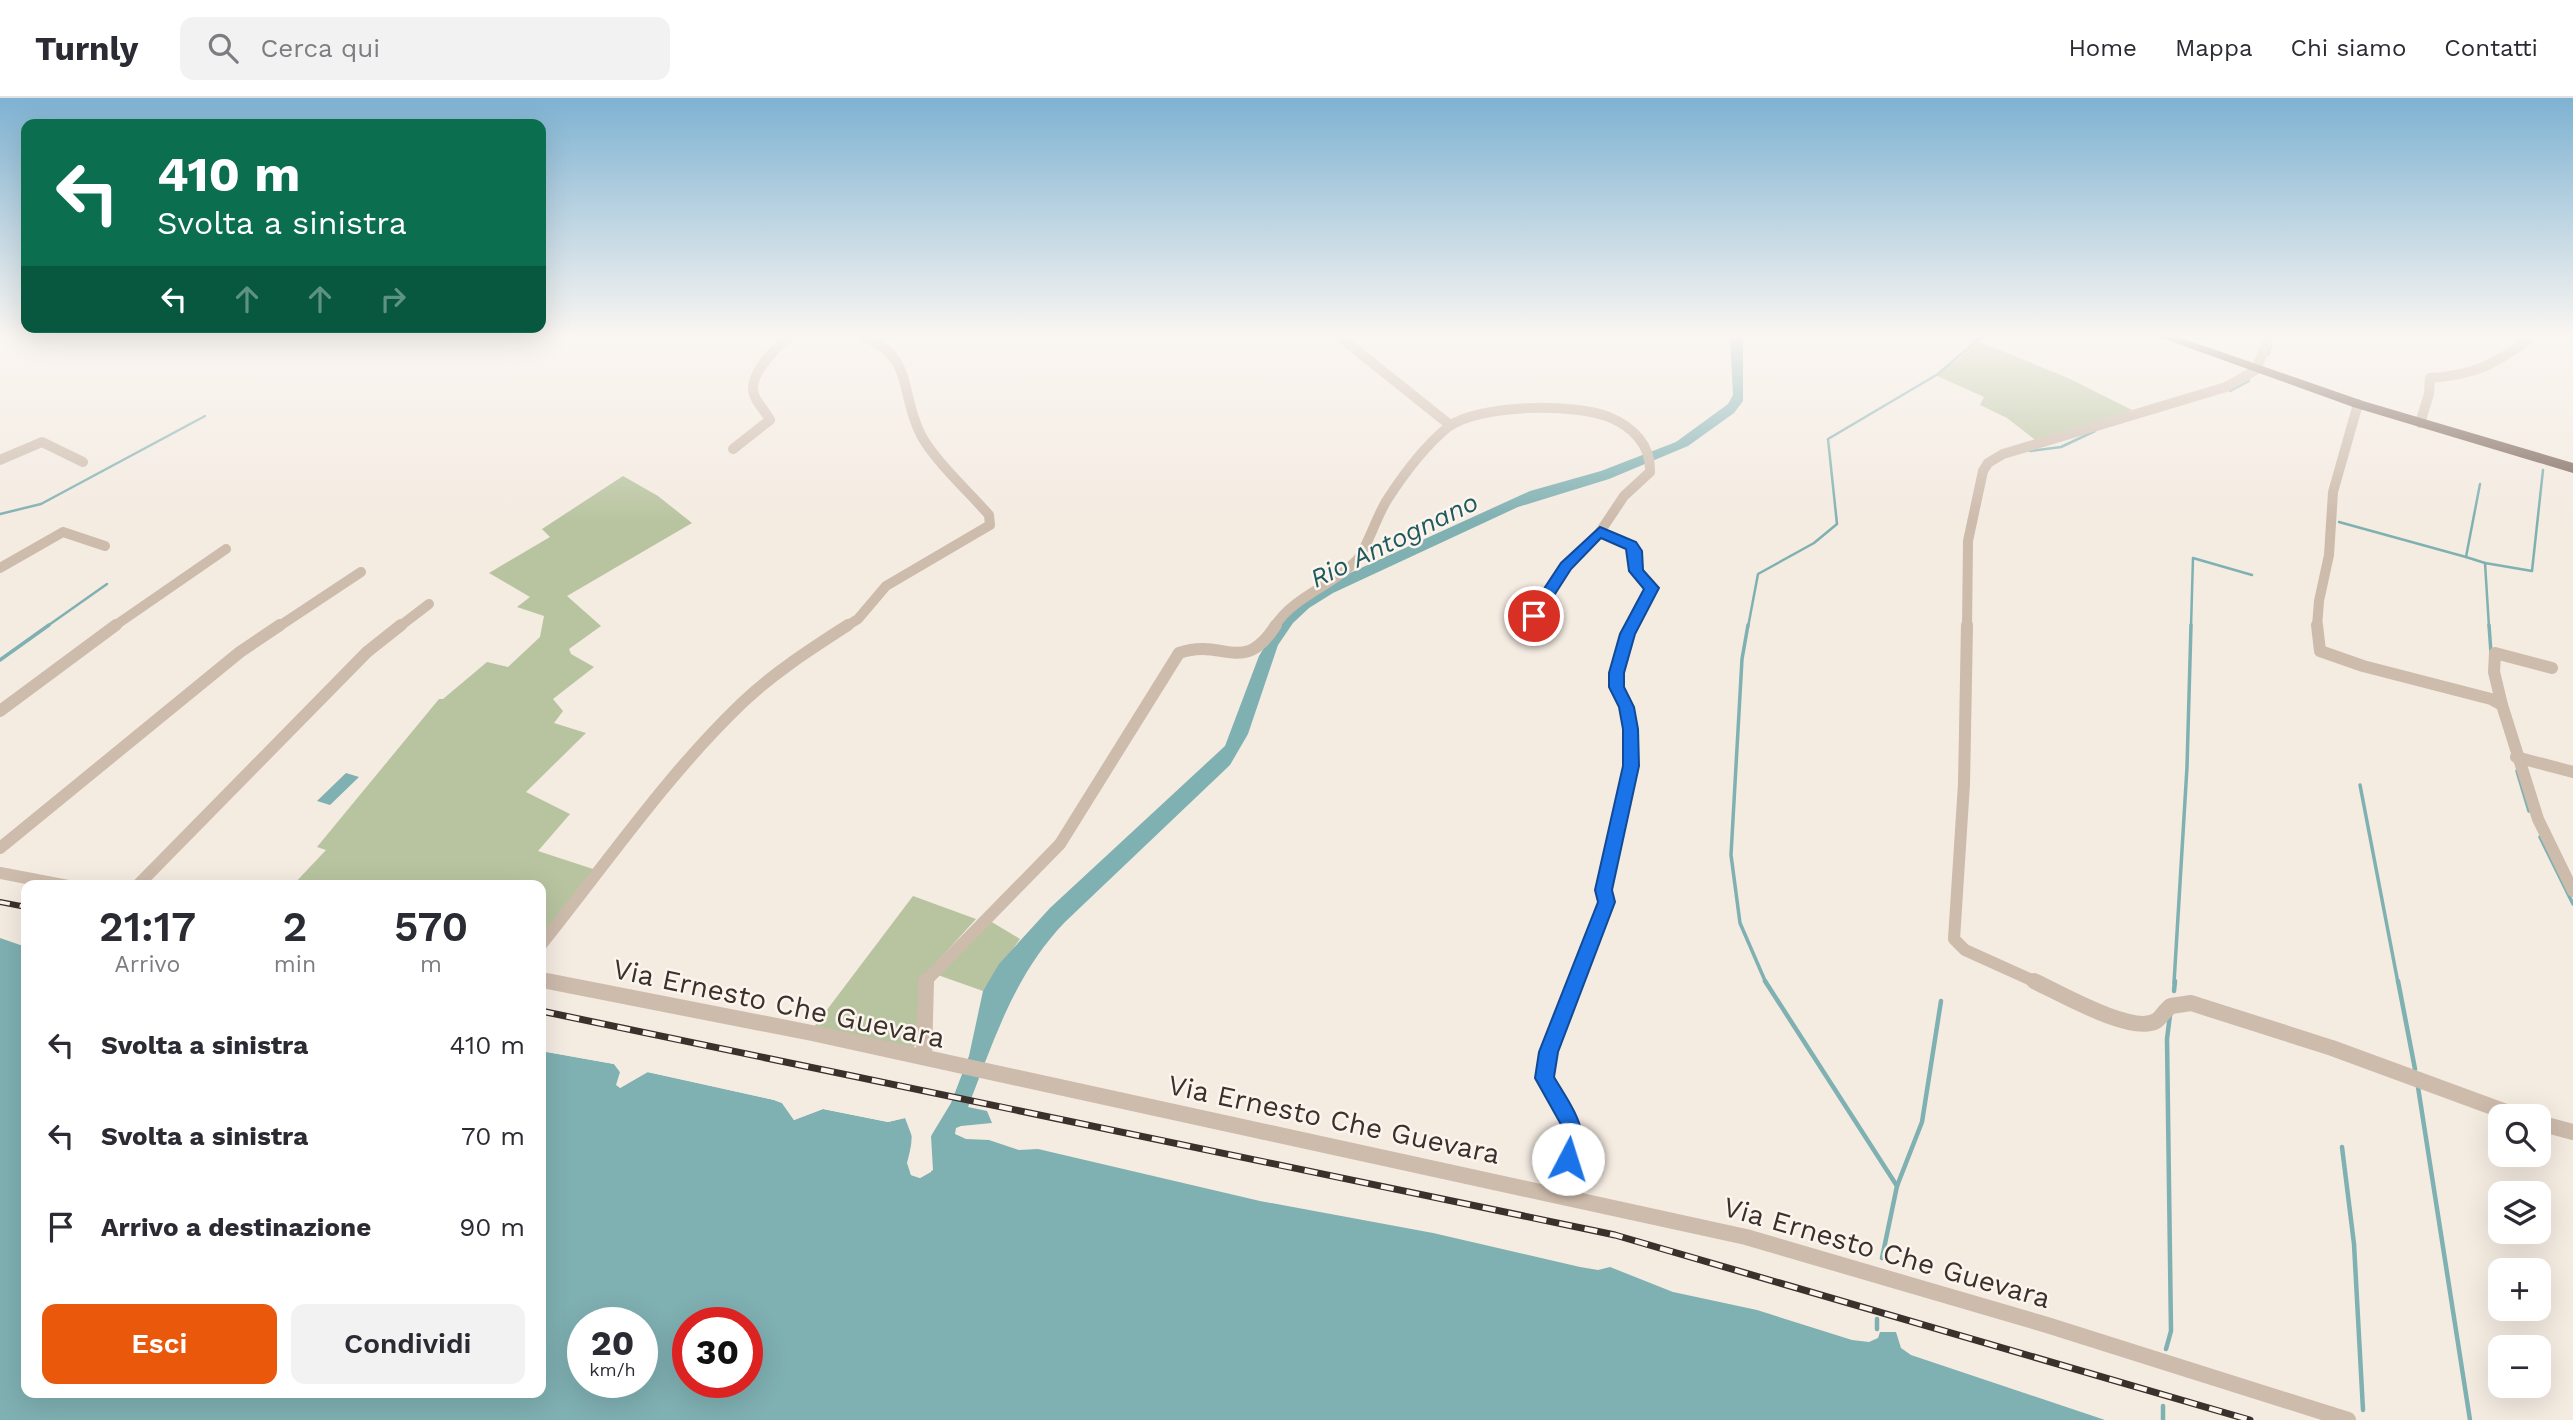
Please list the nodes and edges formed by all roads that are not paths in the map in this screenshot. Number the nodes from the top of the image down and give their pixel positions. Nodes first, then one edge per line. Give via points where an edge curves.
1 (757, 399) edge
2 (907, 399) edge
3 (1417, 399) edge
4 (2190, 399) edge
5 (2343, 399) edge
6 (2427, 399) edge
7 (2358, 404) junction
8 (2420, 422) junction
9 (1450, 425) junction
10 (733, 449) dead end
11 (1648, 451) joint
12 (0, 460) edge
13 (83, 462) dead end
14 (1651, 466) joint
15 (2573, 468) edge
16 (1600, 532) junction
17 (105, 546) dead end
18 (226, 549) dead end
19 (0, 568) edge
20 (361, 572) dead end
21 (429, 604) dead end
22 (1534, 616) dead end
23 (2552, 668) dead end
24 (2502, 705) junction
25 (0, 711) edge
26 (2516, 757) junction
27 (2573, 772) edge
28 (0, 848) edge
29 (0, 873) edge
30 (37, 880) edge
31 (143, 880) edge
32 (2573, 891) edge
33 (546, 939) edge
34 (546, 981) edge
35 (924, 1057) junction
36 (950, 1065) joint
37 (987, 1073) joint
38 (2488, 1105) edge
39 (2551, 1126) edge
40 (2573, 1132) edge
41 (1559, 1195) junction
42 (2348, 1420) edge

1 - 10 street via 770,421
2 - 33 street via 922,437 989,515 990,525 886,586 858,619 793,660 742,703 690,758
3 - 9 street
4 - 38 street via 2003,454 1983,471 1968,541 1964,784 1954,939 1965,950 2125,1022 2157,1021 2165,1006 2191,1003
5 - 7 main road
6 - 8 street
7 - 8 main road
7 - 24 street via 2333,492 2329,555 2319,601 2318,648 2328,656
8 - 15 main road
9 - 11 street via 1503,412 1592,411 1637,433
9 - 35 street via 1411,467 1377,514 1359,559 1284,612 1257,650 1193,648 1179,653 1060,844 924,983
11 - 14 street
12 - 13 street via 42,442
14 - 16 street
16 - 22 street via 1566,566
16 - 41 street via 1631,545 1636,571 1652,588 1627,634 1616,673 1630,729 1631,766 1603,890 1606,902 1549,1052 1544,1078 1573,1127
17 - 19 street via 63,532
18 - 25 street via 166,587
20 - 28 street via 240,652
21 - 31 street via 367,652
23 - 24 street via 2495,653 2494,672
24 - 26 street
26 - 27 street
26 - 32 street via 2551,849
29 - 30 street
34 - 35 street, Via Ernesto Che Guevara
35 - 36 street, Via Ernesto Che Guevara
36 - 37 street, Via Ernesto Che Guevara
37 - 41 street, Via Ernesto Che Guevara
39 - 40 street
41 - 42 street, Via Ernesto Che Guevara via 1746,1237

